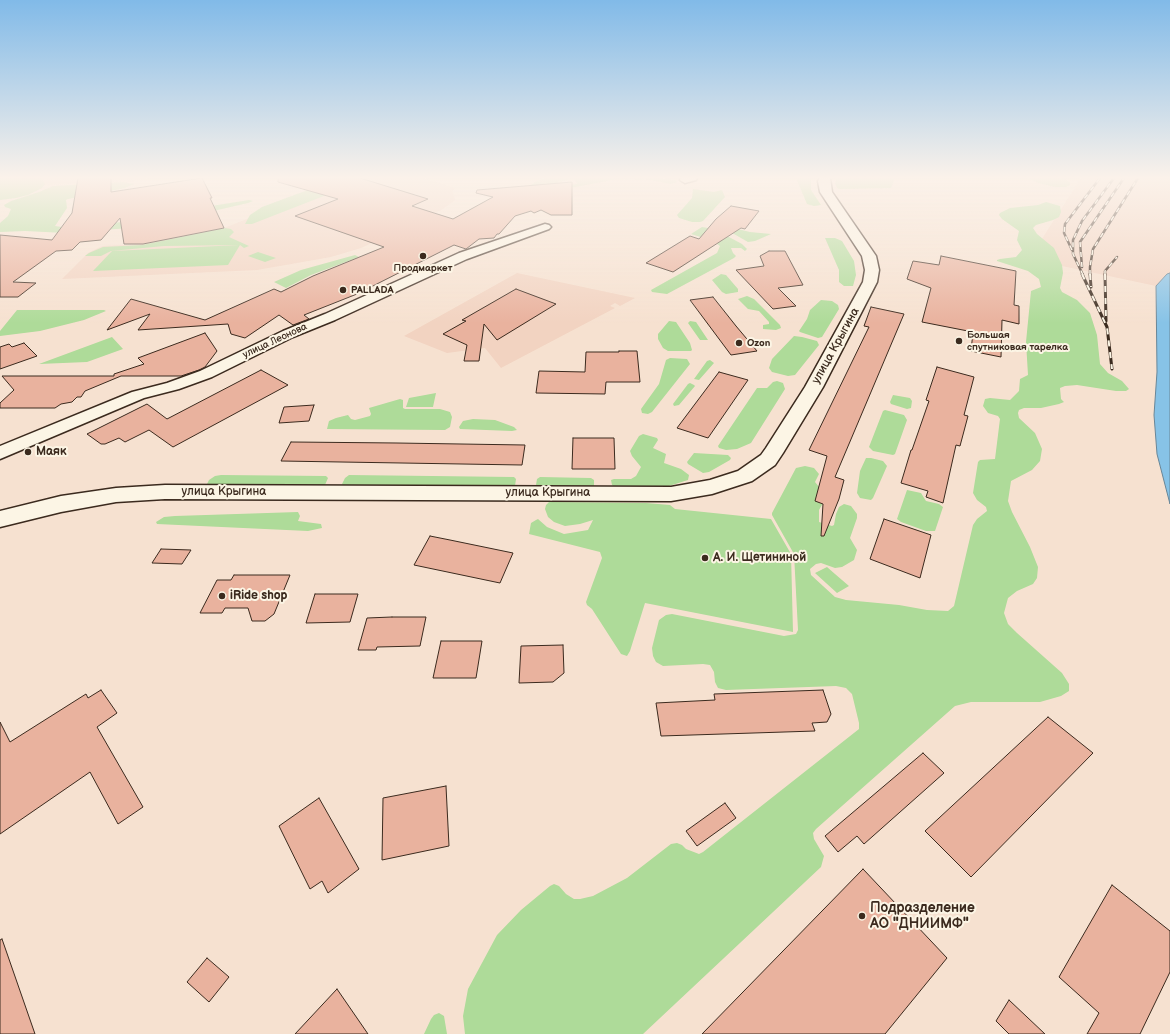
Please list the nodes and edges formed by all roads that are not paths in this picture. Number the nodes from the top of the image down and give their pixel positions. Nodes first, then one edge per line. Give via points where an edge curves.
1 (849, 226) edge
2 (545, 227) dead end
3 (2, 452) edge
4 (0, 519) edge

1 - 4 main road, улица Крыгина via 870,256 870,282 814,387 768,460 745,476 712,487 671,494 158,492 61,504
2 - 3 street, улица Леонова via 463,256 288,334 206,374 132,398

